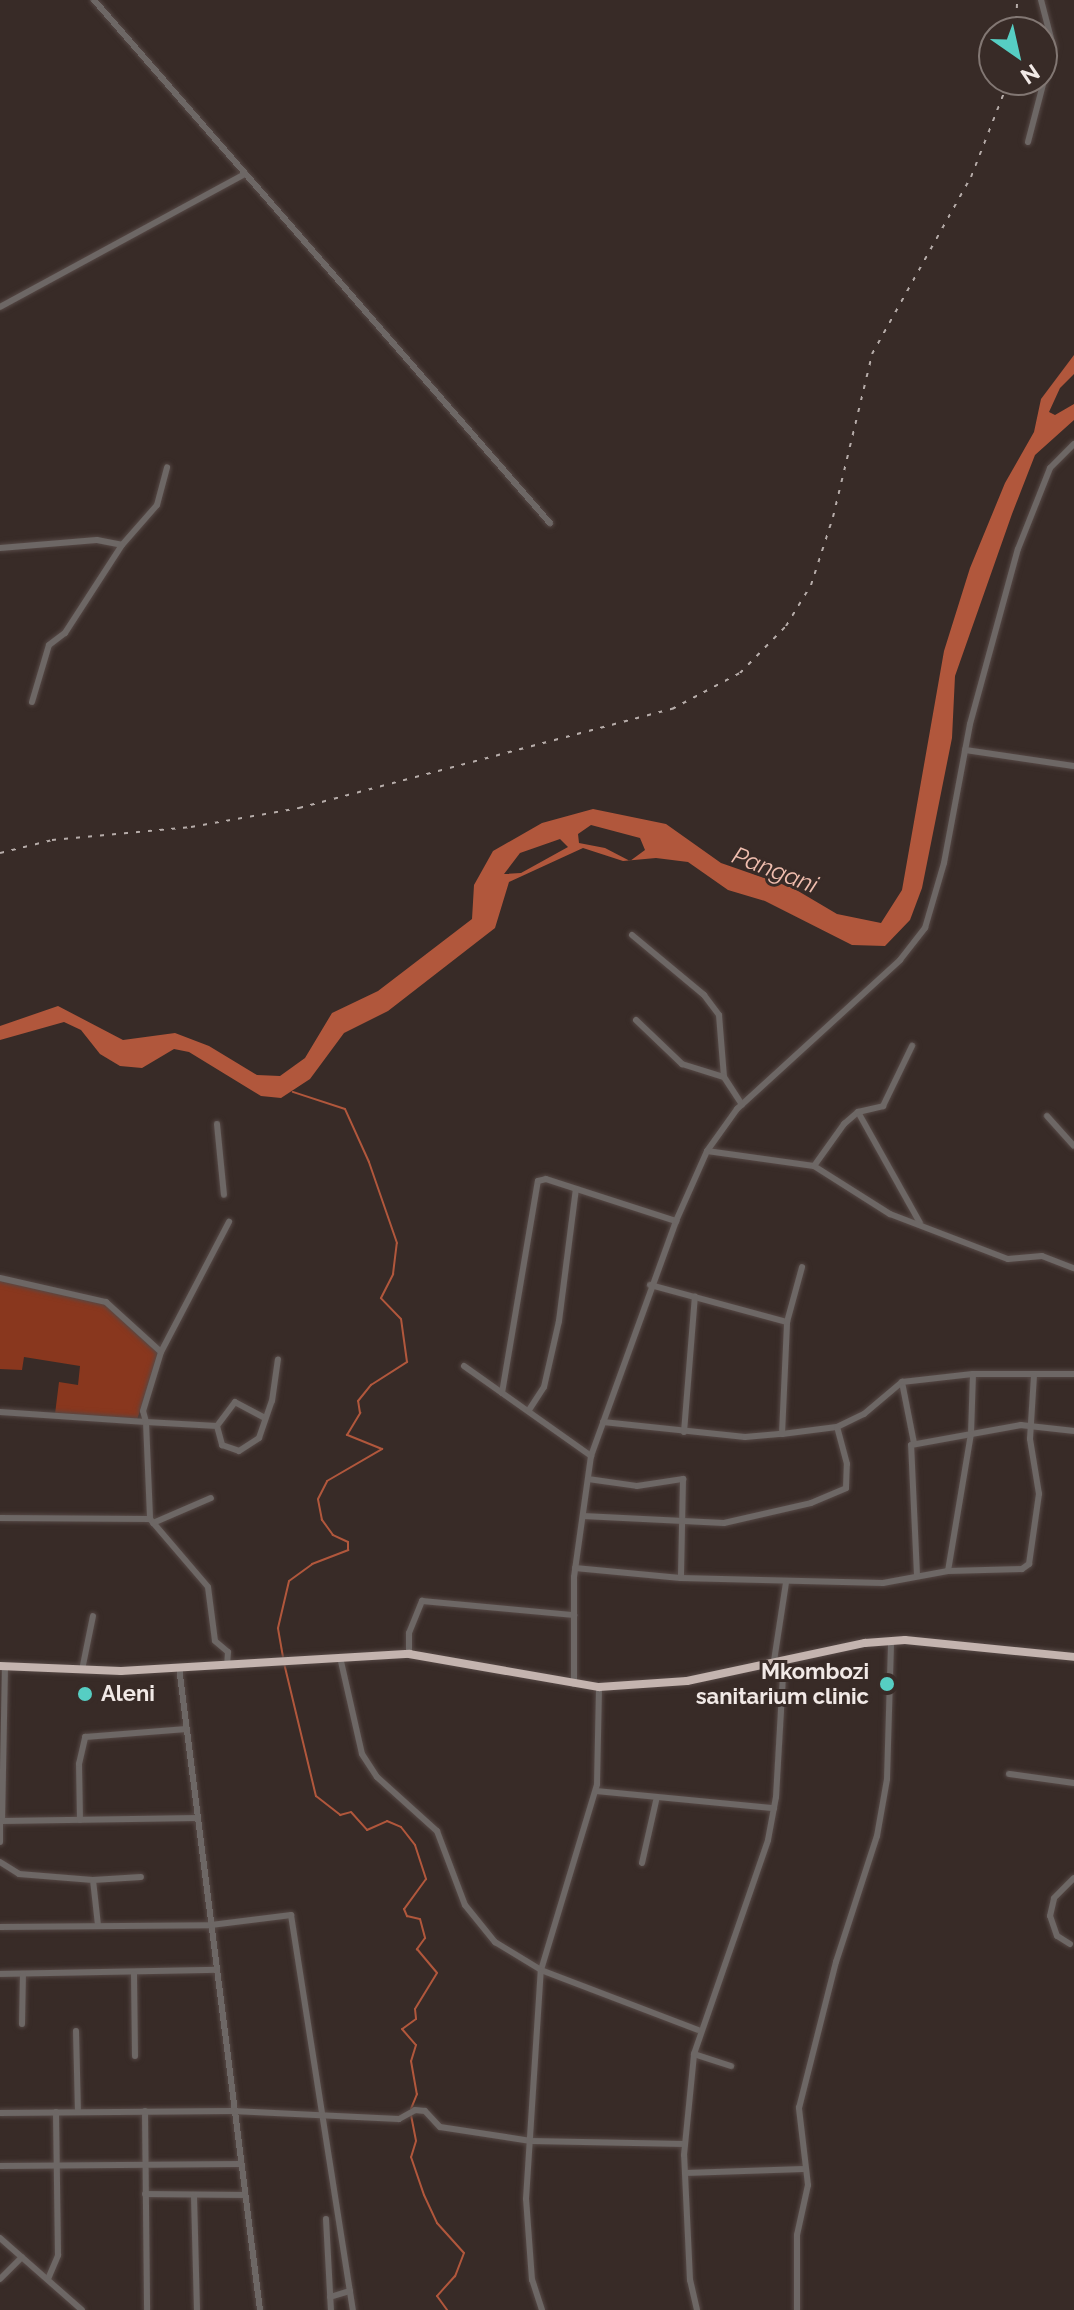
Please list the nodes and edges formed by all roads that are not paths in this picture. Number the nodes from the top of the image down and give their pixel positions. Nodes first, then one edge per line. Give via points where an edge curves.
1 (94, 0) edge
2 (1041, 0) edge
3 (1028, 142) dead end
4 (245, 174) junction
5 (0, 307) edge
6 (1074, 444) edge
7 (167, 467) dead end
8 (550, 523) dead end
9 (122, 545) junction
10 (0, 548) edge
11 (32, 702) dead end
12 (965, 750) junction
13 (1074, 766) edge
14 (632, 935) dead end
15 (636, 1020) dead end
16 (912, 1046) dead end
17 (724, 1077) junction
18 (742, 1105) junction
19 (858, 1112) junction
20 (1047, 1116) dead end
21 (217, 1124) dead end
22 (1074, 1146) edge
23 (707, 1151) junction
24 (814, 1166) junction
25 (576, 1189) junction
26 (224, 1195) dead end
27 (676, 1221) junction
28 (229, 1222) dead end
29 (920, 1223) junction
30 (802, 1267) dead end
31 (1074, 1268) edge
32 (0, 1278) edge
33 (650, 1285) junction
34 (695, 1296) junction
35 (787, 1322) junction
36 (161, 1352) junction
37 (278, 1359) dead end
38 (464, 1366) dead end
39 (973, 1374) junction
40 (1074, 1374) edge
41 (1034, 1375) junction
42 (902, 1382) junction
43 (502, 1393) junction
44 (529, 1410) junction
45 (0, 1412) edge
46 (265, 1418) junction
47 (146, 1422) junction
48 (603, 1422) junction
49 (1031, 1425) junction
50 (217, 1426) junction
51 (837, 1427) junction
52 (1074, 1431) edge
53 (684, 1432) junction
54 (782, 1434) junction
55 (971, 1434) junction
56 (914, 1443) junction
57 (591, 1456) junction
58 (588, 1479) junction
59 (211, 1498) dead end
60 (583, 1516) junction
61 (0, 1518) edge
62 (685, 1519) junction
63 (152, 1521) junction
64 (575, 1568) junction
65 (948, 1571) junction
66 (917, 1575) junction
67 (681, 1578) junction
68 (786, 1583) junction
69 (574, 1615) junction
70 (93, 1616) dead end
71 (891, 1642) junction
72 (409, 1654) junction
73 (340, 1657) junction
74 (1074, 1657) edge
75 (779, 1660) junction
76 (227, 1665) junction
77 (2, 1666) edge
78 (179, 1667) junction
79 (82, 1670) junction
80 (574, 1686) junction
81 (599, 1687) junction
82 (187, 1729) junction
83 (1009, 1774) dead end
84 (1074, 1783) edge
85 (596, 1791) junction
86 (656, 1801) junction
87 (774, 1808) junction
88 (198, 1818) junction
89 (80, 1820) junction
90 (1, 1821) edge
91 (0, 1842) edge
92 (0, 1862) edge
93 (642, 1863) dead end
94 (141, 1877) dead end
95 (1074, 1878) edge
96 (93, 1880) junction
97 (98, 1925) junction
98 (211, 1925) junction
99 (0, 1927) edge
100 (1070, 1944) dead end
101 (216, 1970) junction
102 (541, 1970) junction
103 (0, 1974) edge
104 (23, 1974) junction
105 (134, 1974) junction
106 (22, 2024) dead end
107 (698, 2030) junction
108 (76, 2031) dead end
109 (694, 2054) junction
110 (135, 2056) dead end
111 (731, 2066) dead end
112 (145, 2111) junction
113 (233, 2111) junction
114 (56, 2112) junction
115 (78, 2112) junction
116 (0, 2113) edge
117 (325, 2115) junction
118 (531, 2141) junction
119 (685, 2144) junction
120 (240, 2164) junction
121 (0, 2166) edge
122 (57, 2166) junction
123 (144, 2167) junction
124 (804, 2169) junction
125 (685, 2173) junction
126 (145, 2194) junction
127 (243, 2195) junction
128 (194, 2196) junction
129 (326, 2219) dead end
130 (0, 2238) edge
131 (22, 2257) junction
132 (0, 2279) edge
133 (48, 2279) junction
134 (350, 2291) junction
135 (330, 2297) junction
136 (257, 2309) edge
137 (82, 2310) edge
138 (147, 2310) edge
139 (197, 2310) edge
140 (331, 2310) edge
141 (353, 2310) edge
142 (542, 2310) edge
143 (697, 2310) edge
144 (797, 2310) edge

1 - 4 street
2 - 3 street via 1053,46
4 - 5 street
4 - 8 street
6 - 12 street via 1050,468 1032,507
7 - 9 street via 157,505
9 - 10 street via 97,540
9 - 11 street via 65,633 49,645
12 - 13 street
12 - 18 street via 925,928 900,960
14 - 17 street via 704,995 719,1015
15 - 17 street via 682,1064
16 - 19 street via 883,1106
17 - 18 street
18 - 23 street
19 - 24 street via 823,1146
19 - 29 street
20 - 22 street
21 - 26 street
23 - 24 street
23 - 27 street
24 - 29 street via 890,1214
25 - 27 street
25 - 43 street via 546,1179 536,1186
25 - 44 street via 559,1321 544,1387
27 - 33 street
28 - 36 street
29 - 31 street via 1008,1259 1042,1256
30 - 35 street
32 - 36 street via 106,1302
33 - 34 street
33 - 48 street
34 - 35 street
34 - 53 street
35 - 54 street
36 - 47 street via 143,1411
37 - 46 street
38 - 43 street
39 - 41 street
39 - 42 street
39 - 55 street
40 - 41 street
41 - 49 street
42 - 51 street via 864,1414
42 - 56 street
43 - 44 street
44 - 57 street
45 - 47 street
46 - 50 street via 240,1401
46 - 50 street via 259,1438 239,1451 222,1445
47 - 50 street
47 - 63 street
48 - 53 street
48 - 57 street
49 - 52 street
49 - 55 street
49 - 65 street via 1039,1494 1029,1564 1022,1569
51 - 54 street
51 - 62 street via 847,1464 846,1488 771,1516 724,1523
53 - 54 street
55 - 56 street
55 - 65 street
56 - 66 street via 909,1467
57 - 58 street
58 - 60 street
58 - 62 street via 637,1486 683,1479
59 - 63 street
60 - 62 street
60 - 64 street
61 - 63 street
62 - 67 street
63 - 76 street via 208,1587 215,1641 228,1652
64 - 67 street
64 - 69 street
65 - 66 street
66 - 68 street via 883,1583
67 - 68 street
68 - 75 street
69 - 72 street via 422,1601 409,1633
69 - 80 street
70 - 79 street
71 - 74 highway
71 - 75 highway
71 - 124 street via 887,1779 877,1836 806,2068 799,2108
72 - 73 highway
72 - 80 highway
73 - 76 highway
73 - 102 street via 362,1754 377,1777 437,1831 465,1905 495,1942
75 - 81 highway via 687,1681
75 - 87 street
76 - 78 highway
77 - 79 highway
77 - 90 street
78 - 79 highway
78 - 82 street
80 - 81 highway
81 - 85 street
82 - 88 street
82 - 89 street via 85,1737 79,1764
83 - 84 street
85 - 86 street via 650,1795
85 - 102 street
86 - 87 street via 749,1802
86 - 93 street
87 - 107 street via 752,1893
88 - 89 street
88 - 98 street
89 - 90 street
90 - 91 street
92 - 96 street via 19,1874
94 - 96 street
95 - 100 street via 1054,1898 1050,1916 1057,1936
96 - 97 street
97 - 98 street
97 - 99 street
98 - 101 street
98 - 117 street via 291,1915
101 - 105 street
101 - 113 street
102 - 107 street
102 - 118 street
103 - 104 street
104 - 105 street
104 - 106 street
105 - 110 street
107 - 109 street
108 - 115 street
109 - 111 street
109 - 119 street
112 - 113 street
112 - 115 street
112 - 123 street
113 - 117 street
113 - 120 street
114 - 115 street
114 - 116 street
114 - 122 street
117 - 118 street via 399,2119 425,2111 440,2127
117 - 134 street
118 - 119 street
118 - 142 street via 526,2199 532,2280
119 - 125 street
120 - 123 street
120 - 127 street
121 - 122 street
122 - 123 street
122 - 133 street via 58,2255
123 - 126 street
124 - 125 street
124 - 144 street via 808,2185 797,2235
125 - 143 street via 690,2280
126 - 128 street
126 - 138 street
127 - 128 street
127 - 136 street
128 - 139 street
129 - 135 street
130 - 131 street
131 - 132 street
131 - 133 street
133 - 137 street
134 - 135 street
134 - 141 street
135 - 140 street

